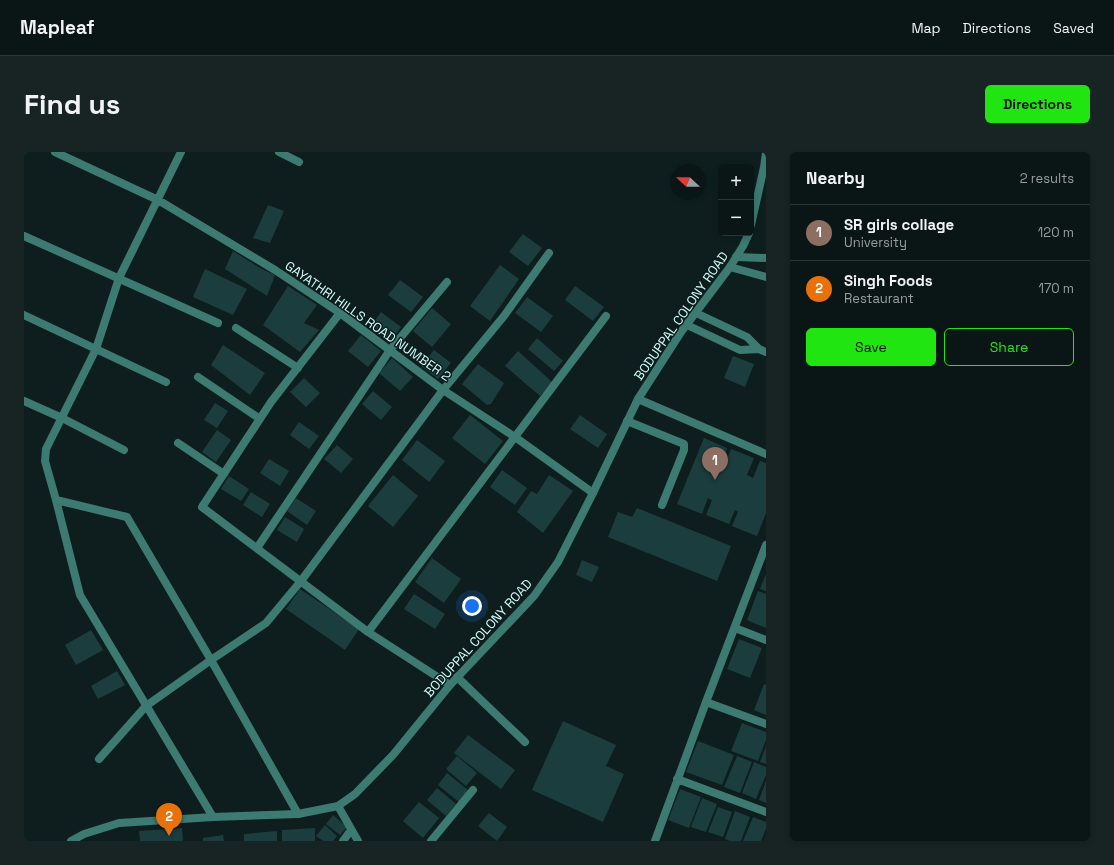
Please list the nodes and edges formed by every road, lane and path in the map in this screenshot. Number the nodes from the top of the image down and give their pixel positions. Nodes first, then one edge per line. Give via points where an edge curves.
1 (55, 152) edge
2 (181, 152) edge
3 (279, 152) edge
4 (766, 153) edge
5 (298, 162) dead end
6 (765, 167) edge
7 (158, 200) junction
8 (754, 213) edge
9 (24, 236) edge
10 (748, 236) edge
11 (549, 253) dead end
12 (736, 257) junction
13 (766, 258) edge
14 (730, 267) junction
15 (766, 277) edge
16 (119, 278) junction
17 (447, 282) dead end
18 (340, 313) junction
19 (696, 313) junction
20 (24, 315) edge
21 (606, 316) dead end
22 (218, 323) dead end
23 (687, 325) junction
24 (236, 328) dead end
25 (96, 349) junction
26 (390, 350) junction
27 (763, 350) edge
28 (298, 368) junction
29 (198, 377) dead end
30 (166, 382) dead end
31 (443, 390) junction
32 (638, 399) junction
33 (24, 401) edge
34 (62, 418) junction
35 (260, 419) junction
36 (627, 421) junction
37 (515, 437) junction
38 (178, 443) dead end
39 (124, 450) dead end
40 (766, 454) edge
41 (224, 474) junction
42 (593, 493) junction
43 (56, 500) junction
44 (662, 505) dead end
45 (766, 545) edge
46 (257, 548) junction
47 (301, 581) junction
48 (735, 628) junction
49 (368, 632) junction
50 (766, 640) edge
51 (211, 660) junction
52 (457, 678) junction
53 (450, 685) junction
54 (706, 702) junction
55 (146, 706) junction
56 (766, 724) edge
57 (525, 742) dead end
58 (99, 759) dead end
59 (677, 779) junction
60 (473, 790) dead end
61 (338, 806) junction
62 (766, 812) edge
63 (298, 814) junction
64 (213, 817) junction
65 (351, 830) junction
66 (71, 841) edge
67 (343, 841) edge
68 (358, 841) edge
69 (431, 841) edge
70 (655, 841) edge

1 - 7 street, GAYATHRI HILLS ROAD NUMBER 2
2 - 7 street
3 - 5 street
4 - 6 street
6 - 8 street
7 - 16 street
7 - 18 street, GAYATHRI HILLS ROAD NUMBER 2 via 275,270
9 - 16 street
10 - 12 street, BODUPPAL COLONY ROAD
11 - 31 street via 504,316
12 - 13 street
12 - 14 street, BODUPPAL COLONY ROAD
14 - 15 street
14 - 19 street, BODUPPAL COLONY ROAD
16 - 22 street
16 - 25 street
17 - 26 street
18 - 26 street, GAYATHRI HILLS ROAD NUMBER 2
18 - 28 street
19 - 23 street, BODUPPAL COLONY ROAD
19 - 27 street via 747,337
20 - 25 street
21 - 37 street
23 - 27 street via 740,350
23 - 32 street, BODUPPAL COLONY ROAD
24 - 28 street
25 - 30 street
25 - 34 street
26 - 31 street, GAYATHRI HILLS ROAD NUMBER 2
26 - 46 street
28 - 35 street
29 - 35 street
31 - 37 street, GAYATHRI HILLS ROAD NUMBER 2
31 - 47 street
32 - 36 street, BODUPPAL COLONY ROAD
32 - 40 street
33 - 34 street
34 - 39 street
34 - 43 street via 45,456
35 - 41 street
36 - 42 street, BODUPPAL COLONY ROAD
36 - 44 street via 684,444 684,450
37 - 42 street, GAYATHRI HILLS ROAD NUMBER 2
37 - 49 street
38 - 41 street
41 - 46 street via 202,507
42 - 52 street, BODUPPAL COLONY ROAD via 558,562 534,596
43 - 51 street via 127,517
43 - 55 street via 80,595
45 - 48 street
46 - 47 street
47 - 49 street
47 - 51 street via 266,623
48 - 50 street
48 - 54 street
49 - 53 street
51 - 55 street
51 - 63 street
52 - 53 street, BODUPPAL COLONY ROAD
52 - 57 street
53 - 61 street, BODUPPAL COLONY ROAD via 393,755 355,794
54 - 56 street
54 - 59 street
55 - 58 street
55 - 64 street
59 - 62 street
59 - 70 street
60 - 69 street
61 - 63 street, BODUPPAL COLONY ROAD
61 - 65 street
63 - 64 street, BODUPPAL COLONY ROAD
64 - 66 street, BODUPPAL COLONY ROAD via 119,823
65 - 67 street
65 - 68 street

